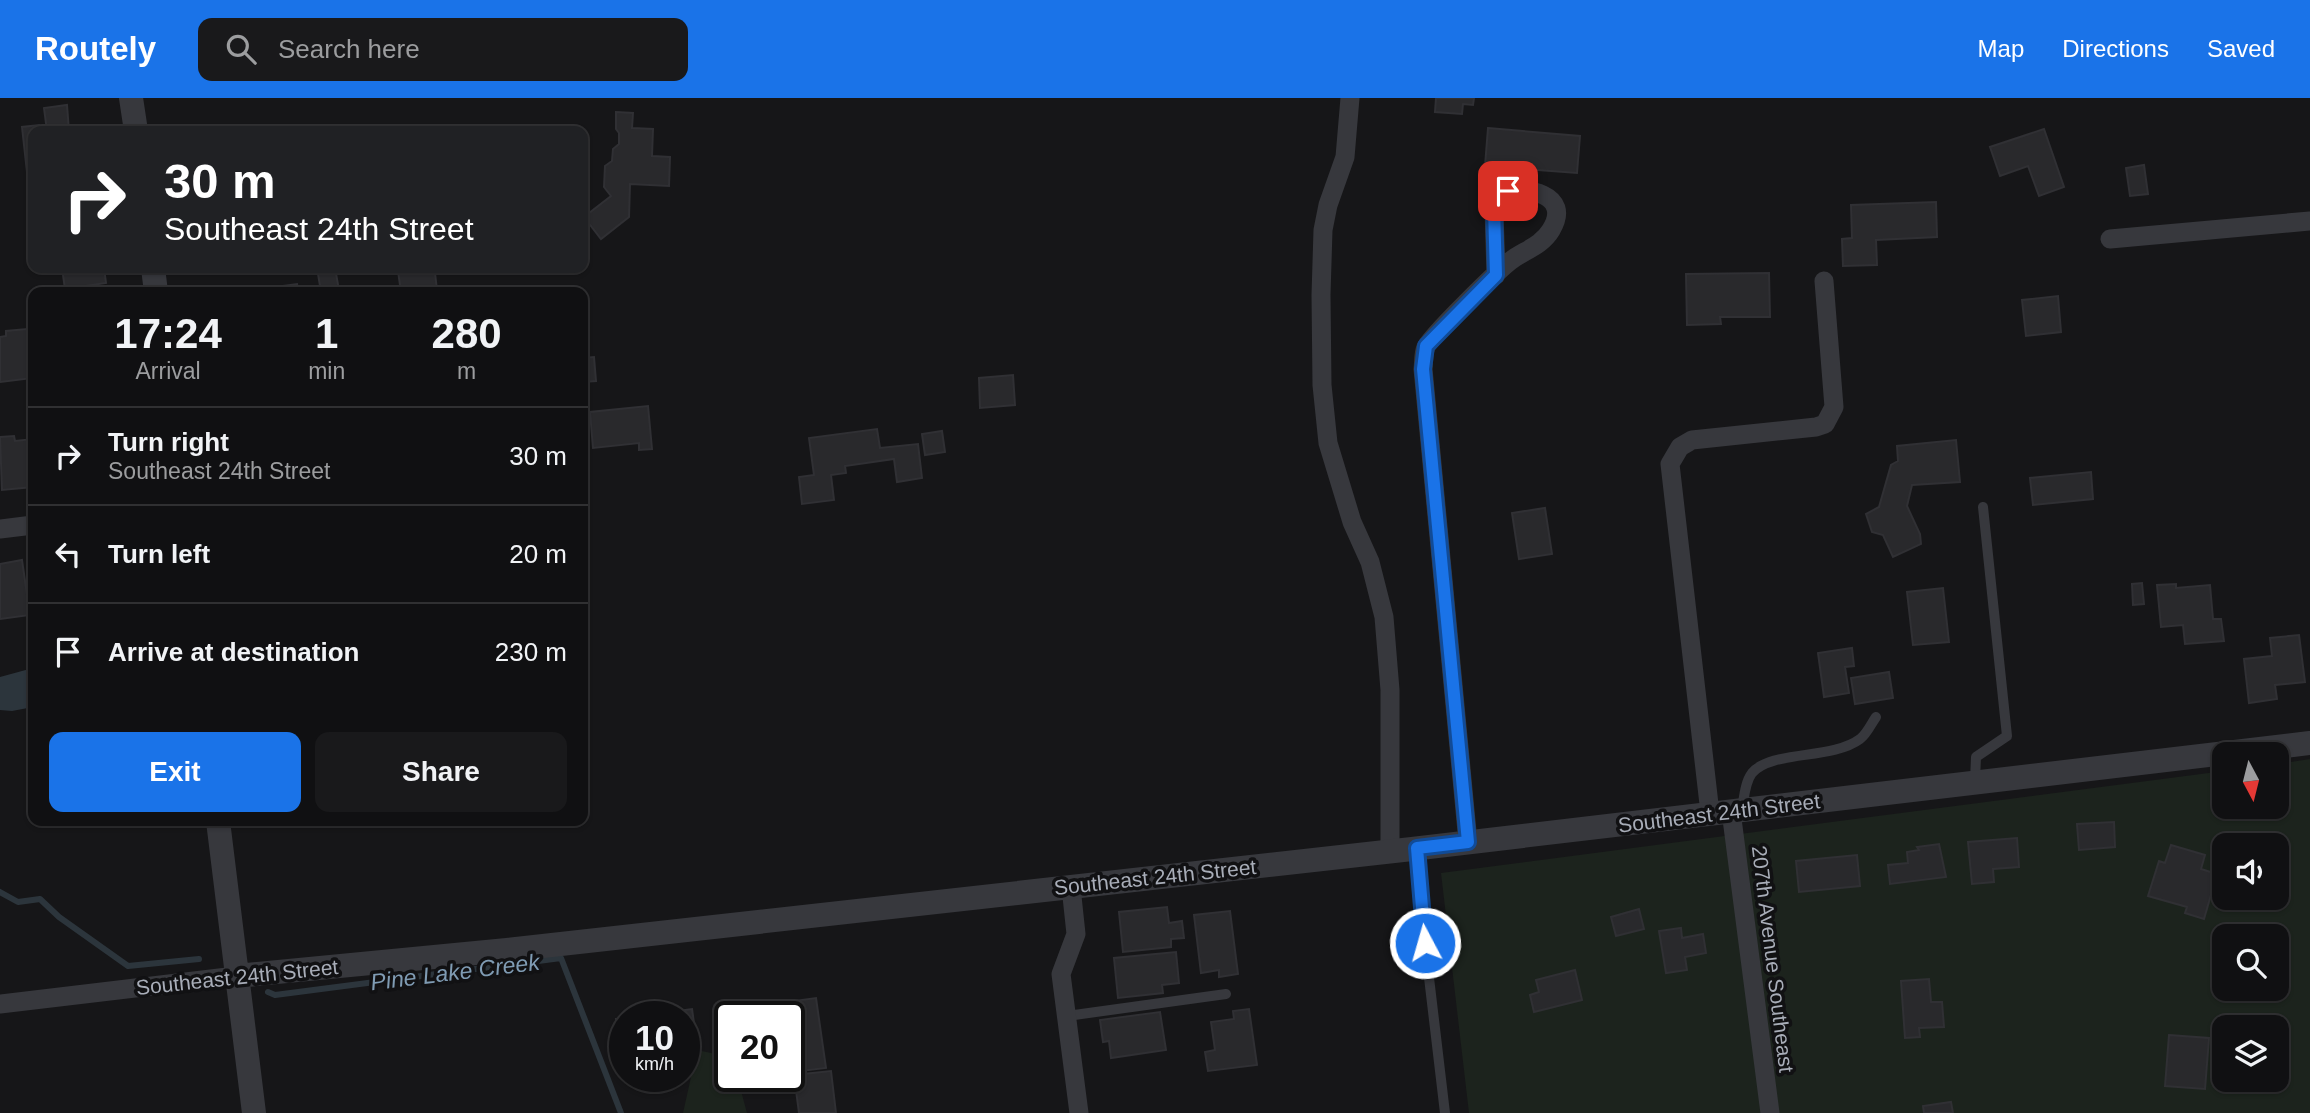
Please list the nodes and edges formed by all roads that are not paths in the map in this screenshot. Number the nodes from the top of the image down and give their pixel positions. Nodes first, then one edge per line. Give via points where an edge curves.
1 (131, 98) edge
2 (1350, 98) edge
3 (135, 126) edge
4 (2310, 221) edge
5 (2110, 239) dead end
6 (1496, 275) dead end
7 (1824, 281) dead end
8 (1983, 507) dead end
9 (28, 526) edge
10 (0, 529) edge
11 (1875, 717) dead end
12 (2310, 743) edge
13 (1975, 785) junction
14 (1728, 811) junction
15 (219, 826) edge
16 (1468, 842) junction
17 (1417, 848) junction
18 (1390, 851) junction
19 (1071, 887) junction
20 (236, 976) junction
21 (1226, 994) dead end
22 (0, 1004) edge
23 (1067, 1016) junction
24 (254, 1113) edge
25 (1079, 1113) edge
26 (1445, 1113) edge
27 (1770, 1113) edge

1 - 3 street
2 - 18 street via 1345,157 1323,230 1322,385 1328,443 1352,522 1370,562 1384,617 1391,690
4 - 5 street
6 - 16 street via 1426,346 1423,369
7 - 14 street, 207th Avenue Southeast via 1834,407 1825,424 1692,440 1680,447 1670,464
8 - 13 lane via 2007,736 1976,757
9 - 10 street
11 - 14 lane via 1862,738 1845,747 1760,767
12 - 13 street, Southeast 24th Street
13 - 14 street, Southeast 24th Street
14 - 16 street, Southeast 24th Street
14 - 27 street, 207th Avenue Southeast
15 - 20 street
16 - 17 street, Southeast 24th Street
17 - 18 street, Southeast 24th Street
17 - 26 lane
18 - 19 street, Southeast 24th Street
19 - 20 street, Southeast 24th Street
19 - 23 street via 1076,934 1061,974
20 - 22 street, Southeast 24th Street
20 - 24 street
21 - 23 lane
23 - 25 street

